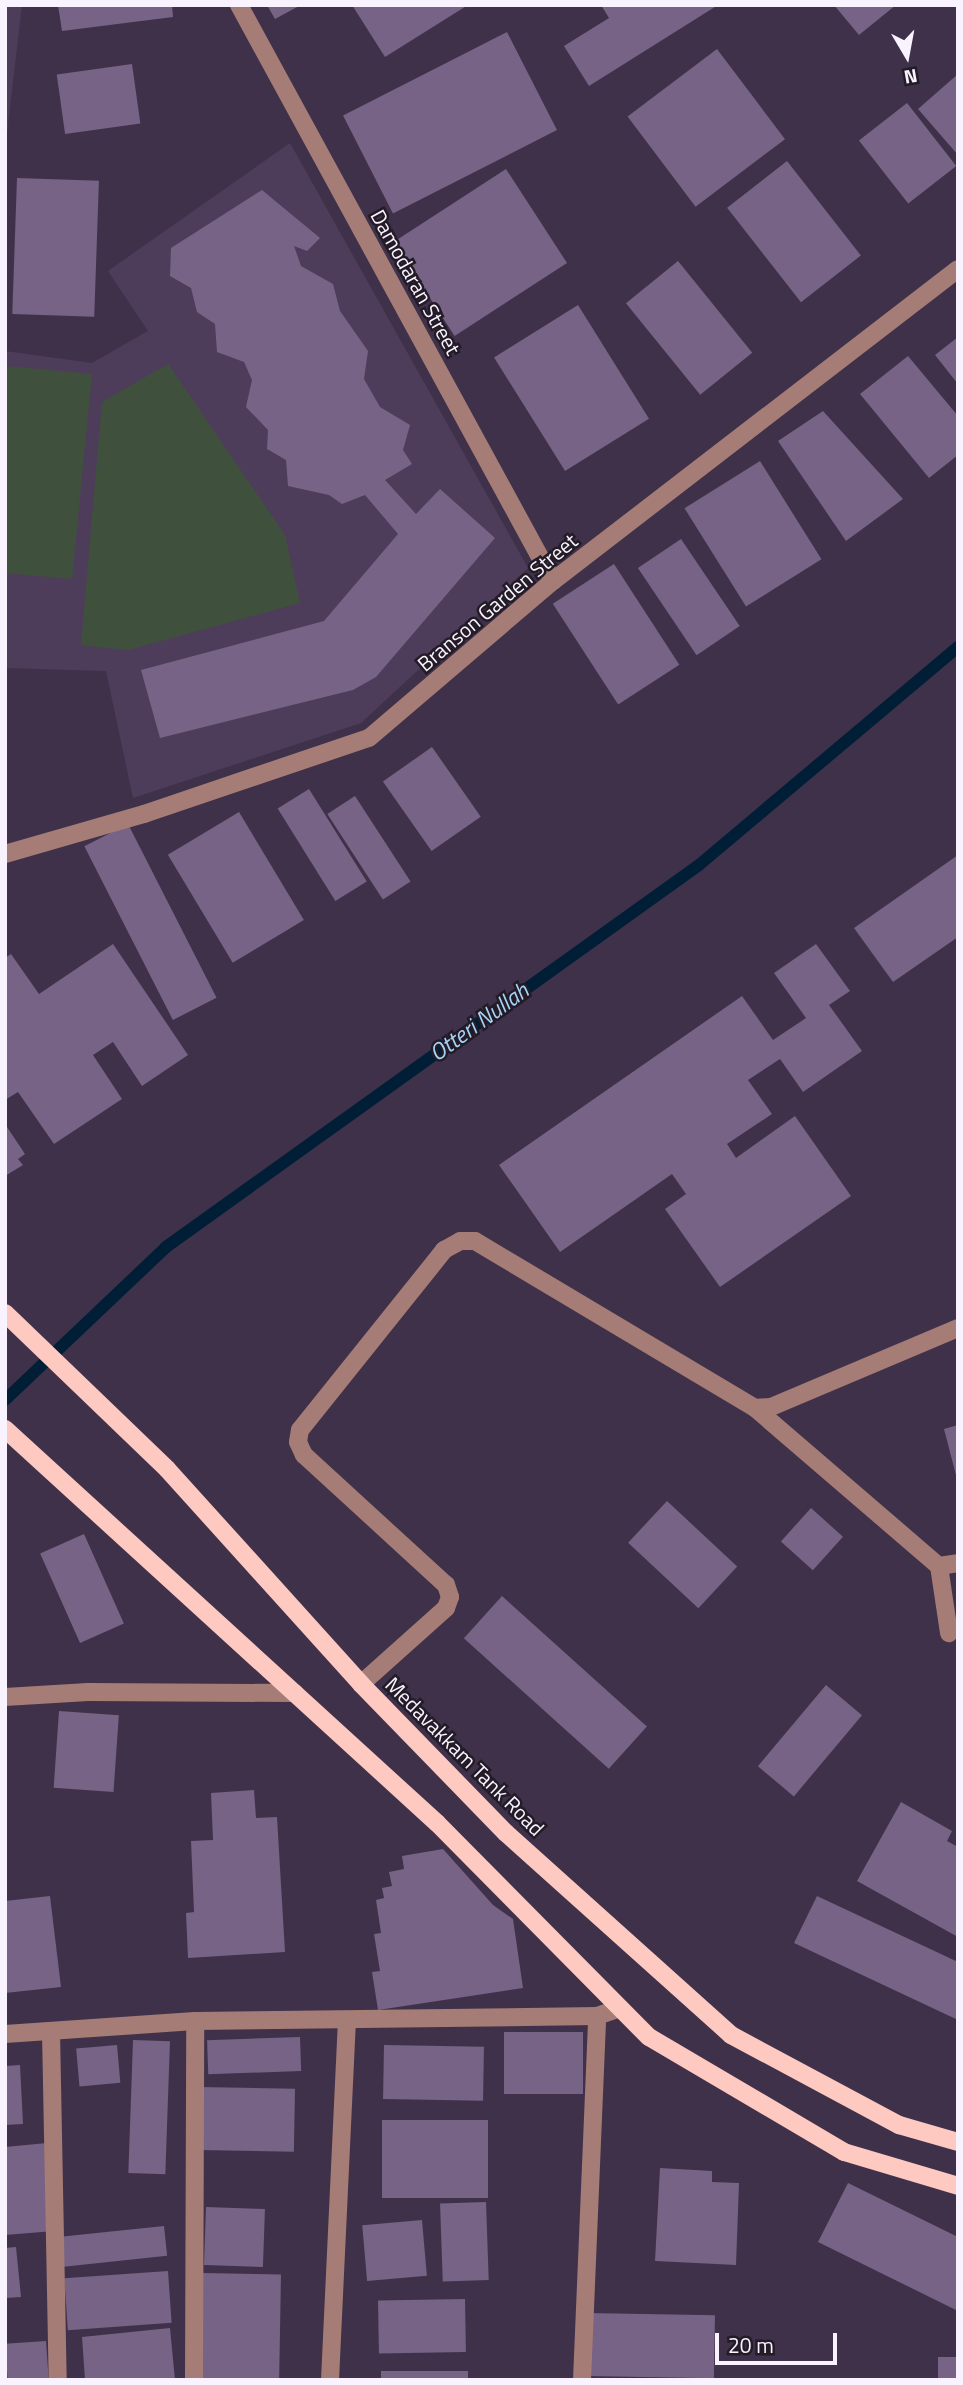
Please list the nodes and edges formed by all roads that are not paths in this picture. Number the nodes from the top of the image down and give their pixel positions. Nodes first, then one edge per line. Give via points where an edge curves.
1 (239, 5) edge
2 (958, 269) edge
3 (553, 581) junction
4 (5, 854) edge
5 (5, 1313) edge
6 (958, 1328) edge
7 (755, 1408) junction
8 (5, 1429) edge
9 (958, 1563) edge
10 (939, 1566) junction
11 (949, 1633) dead end
12 (361, 1684) junction
13 (295, 1693) junction
14 (5, 1697) edge
15 (621, 2008) junction
16 (597, 2016) junction
17 (347, 2019) junction
18 (195, 2021) junction
19 (51, 2031) junction
20 (5, 2034) edge
21 (958, 2141) edge
22 (958, 2186) edge
23 (58, 2380) edge
24 (194, 2380) edge
25 (330, 2380) edge
26 (582, 2380) edge

1 - 3 street, Damodaran Street
2 - 3 street, Branson Garden Street
3 - 4 street, Branson Garden Street via 369,738 144,814
5 - 12 main road, Medavakkam Tank Road via 167,1469
6 - 7 street via 771,1407
7 - 10 street
7 - 12 street via 475,1241 460,1241 444,1250 300,1430 298,1442 304,1455 446,1585 450,1597 446,1608
8 - 13 main road
9 - 10 street
10 - 11 street
12 - 21 main road, Medavakkam Tank Road via 506,1833 731,2035 899,2125
13 - 14 street via 88,1692
13 - 15 main road via 437,1823
15 - 16 street
15 - 22 main road via 649,2037 844,2152
16 - 17 street
16 - 26 street
17 - 18 street
17 - 25 street
18 - 19 street
18 - 24 street
19 - 20 street
19 - 23 street

